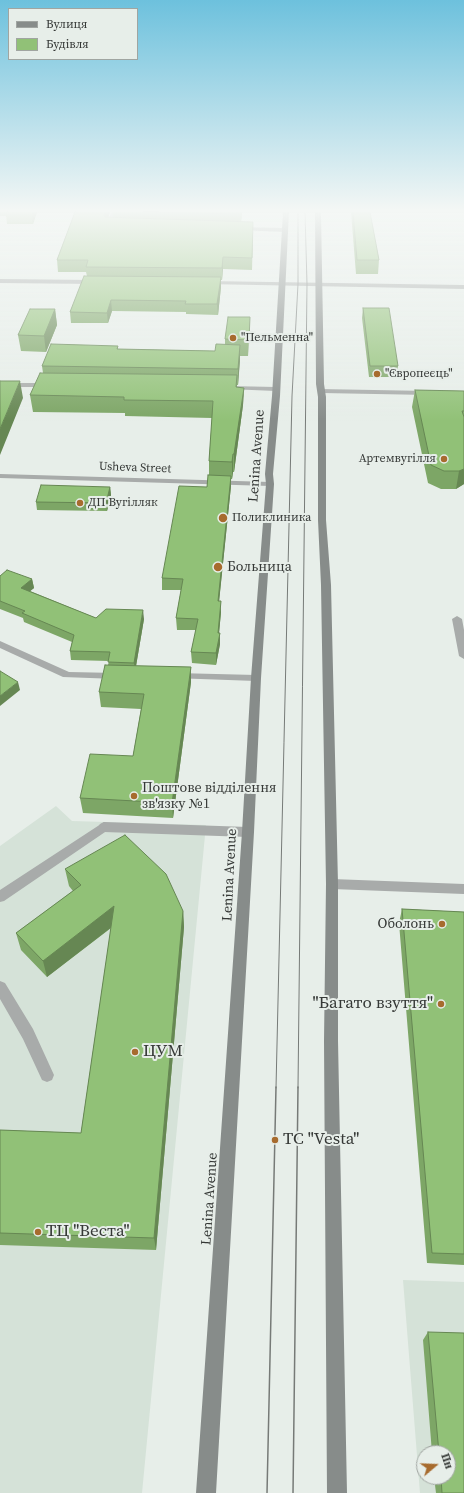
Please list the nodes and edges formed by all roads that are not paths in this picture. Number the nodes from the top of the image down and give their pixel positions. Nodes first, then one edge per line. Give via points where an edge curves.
1 (69, 282) edge
2 (103, 282) edge
3 (199, 283) edge
4 (283, 284) junction
5 (319, 284) junction
6 (464, 287) edge
7 (0, 384) edge
8 (54, 385) edge
9 (222, 388) edge
10 (276, 389) junction
11 (322, 391) junction
12 (440, 393) edge
13 (0, 476) edge
14 (270, 484) junction
15 (457, 619) dead end
16 (0, 644) edge
17 (464, 656) edge
18 (131, 676) edge
19 (163, 676) edge
20 (256, 678) junction
21 (248, 832) junction
22 (332, 884) junction
23 (464, 889) edge
24 (0, 897) edge
25 (0, 988) edge
26 (47, 1075) dead end
27 (206, 1493) edge
28 (337, 1493) edge

1 - 2 street
3 - 4 street
4 - 5 street
4 - 10 main road, Lenina Avenue
5 - 6 street
5 - 11 main road
7 - 8 street
9 - 10 street
10 - 14 main road, Lenina Avenue
11 - 12 street
11 - 22 main road via 322,520 326,585
13 - 14 street, Usheva Street
14 - 20 main road, Lenina Avenue
15 - 17 street
16 - 18 street via 67,675
19 - 20 street
20 - 21 main road, Lenina Avenue
21 - 24 street via 104,827
21 - 27 main road, Lenina Avenue
22 - 23 street
22 - 28 main road via 331,1041
25 - 26 street via 28,1034

